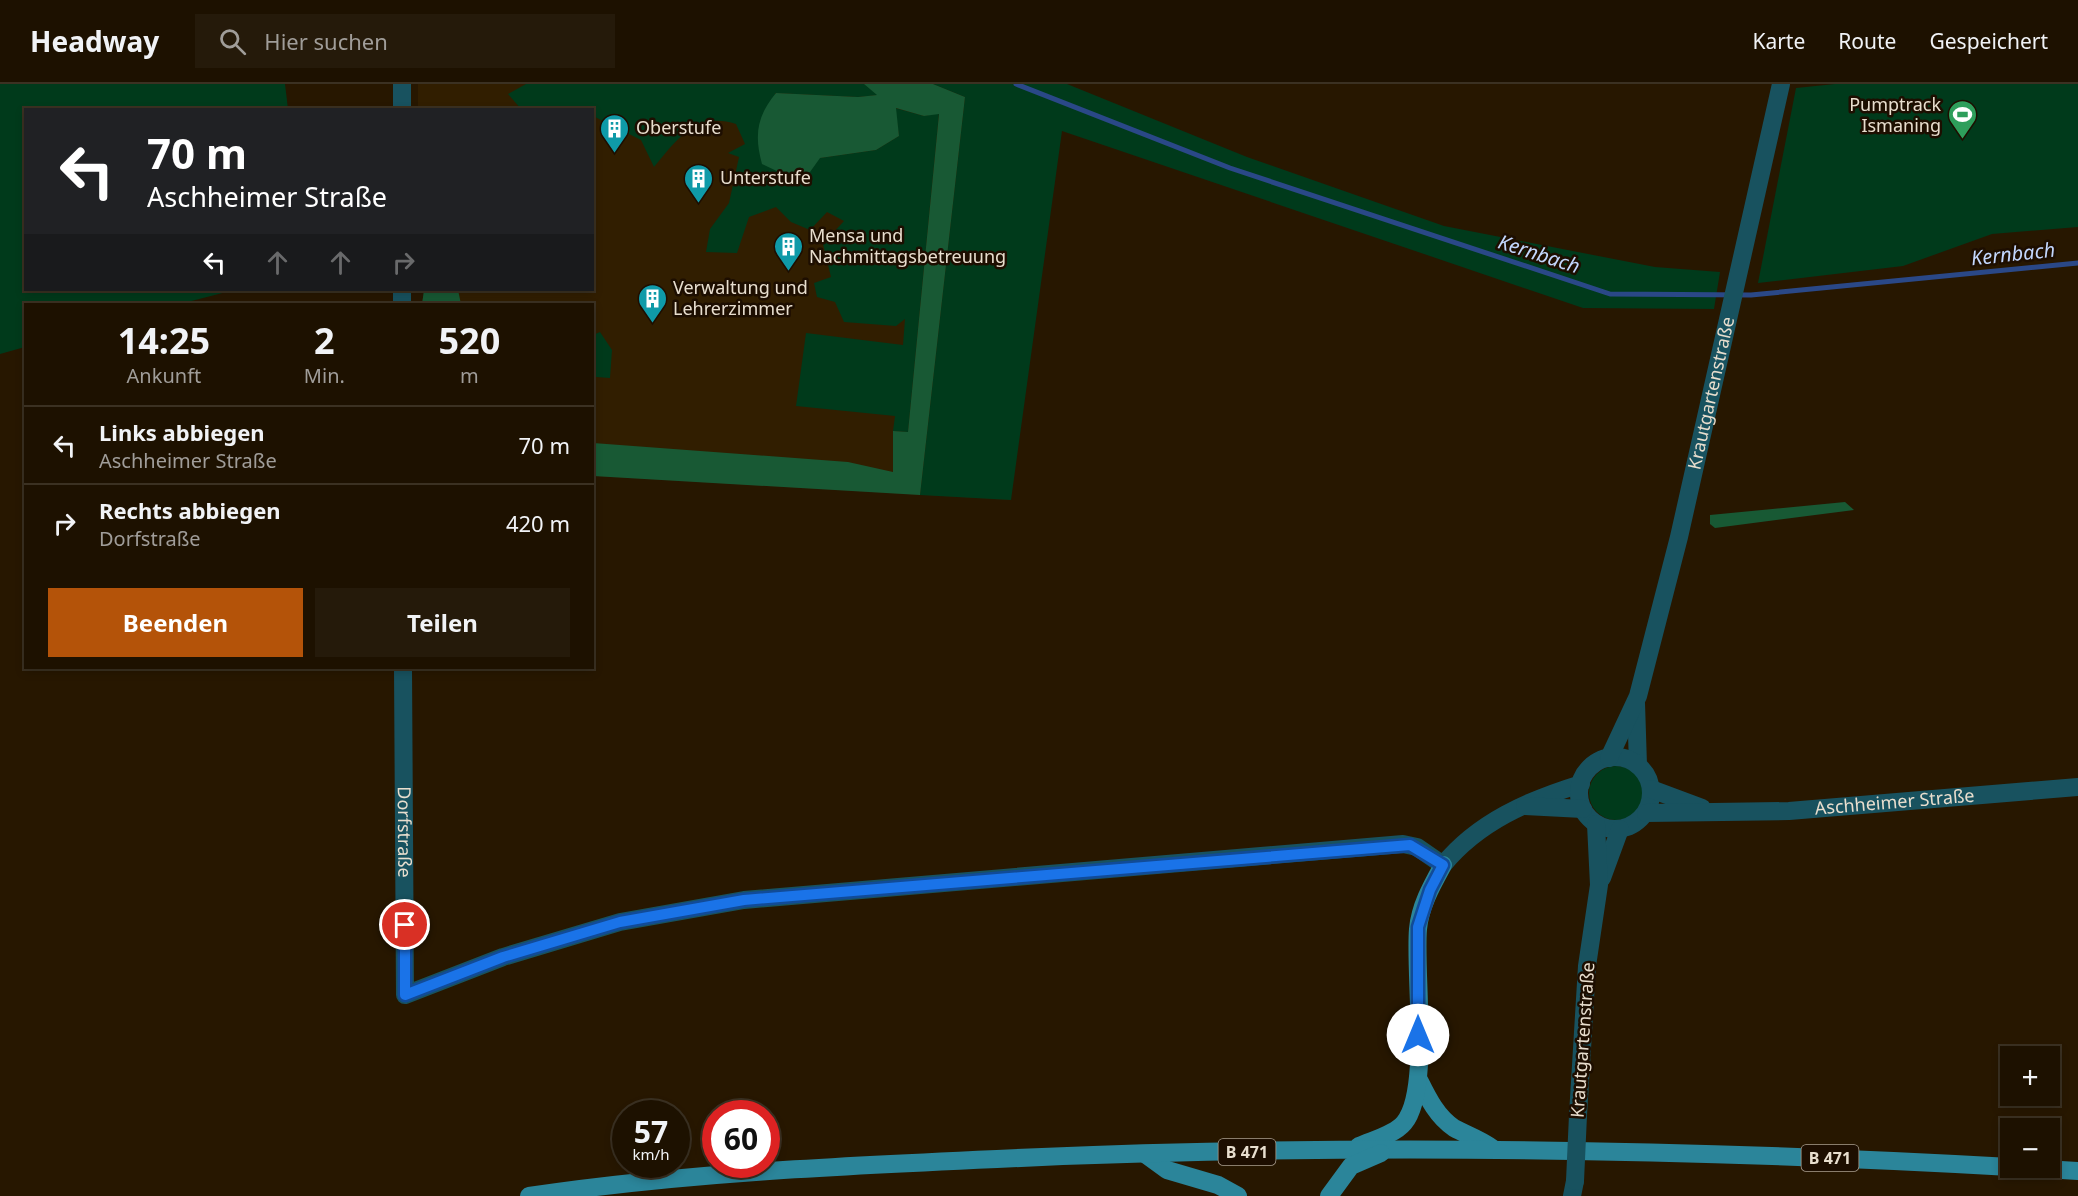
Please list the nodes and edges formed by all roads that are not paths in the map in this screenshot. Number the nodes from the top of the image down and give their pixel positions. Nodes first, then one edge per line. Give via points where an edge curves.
1 (402, 84) edge
2 (1781, 84) edge
3 (402, 108) edge
4 (404, 669) edge
5 (1636, 703) junction
6 (1609, 758) junction
7 (1638, 765) junction
8 (1581, 784) junction
9 (2078, 787) edge
10 (1652, 789) junction
11 (1525, 806) junction
12 (1583, 809) junction
13 (1710, 811) junction
14 (1646, 813) junction
15 (1596, 824) junction
16 (1620, 829) junction
17 (1443, 865) junction
18 (1599, 885) junction
19 (1418, 1078) junction
20 (1492, 1148) junction
21 (1388, 1149) junction
22 (1349, 1150) junction
23 (1145, 1154) junction
24 (2000, 1166) edge
25 (2060, 1170) edge
26 (2078, 1171) edge
27 (1574, 1188) edge
28 (529, 1196) edge
29 (1238, 1196) edge
30 (1329, 1196) edge

1 - 3 street
2 - 5 street, Krautgartenstraße via 1679,537
4 - 17 street, Dorfstraße via 405,995 503,957 620,922 744,900 1403,844 1417,847
5 - 6 street, Krautgartenstraße
5 - 7 street, Krautgartenstraße
6 - 7 street via 1629,759
6 - 8 street via 1591,767
7 - 10 street
8 - 11 street via 1541,796
8 - 12 street
9 - 13 street, Aschheimer Straße via 1789,811
10 - 13 street, Aschheimer Straße
10 - 14 street
11 - 12 street
11 - 17 street via 1483,827
12 - 15 street
13 - 14 street, Aschheimer Straße
14 - 16 street via 1639,821
15 - 16 street
15 - 18 street, Krautgartenstraße
16 - 18 street, Krautgartenstraße
17 - 19 main road via 1418,927
18 - 27 street, Krautgartenstraße, bridge via 1587,966
19 - 20 main road, B 471 via 1442,1118
19 - 22 main road, B 471 via 1403,1124
20 - 21 main road, B 471
20 - 24 main road, B 471
21 - 22 main road, B 471
21 - 30 main road, B 471 via 1351,1166
22 - 23 main road, B 471
23 - 28 main road, B 471 via 765,1171
23 - 29 main road, B 471 via 1167,1170 1218,1185
25 - 26 main road, B 471

